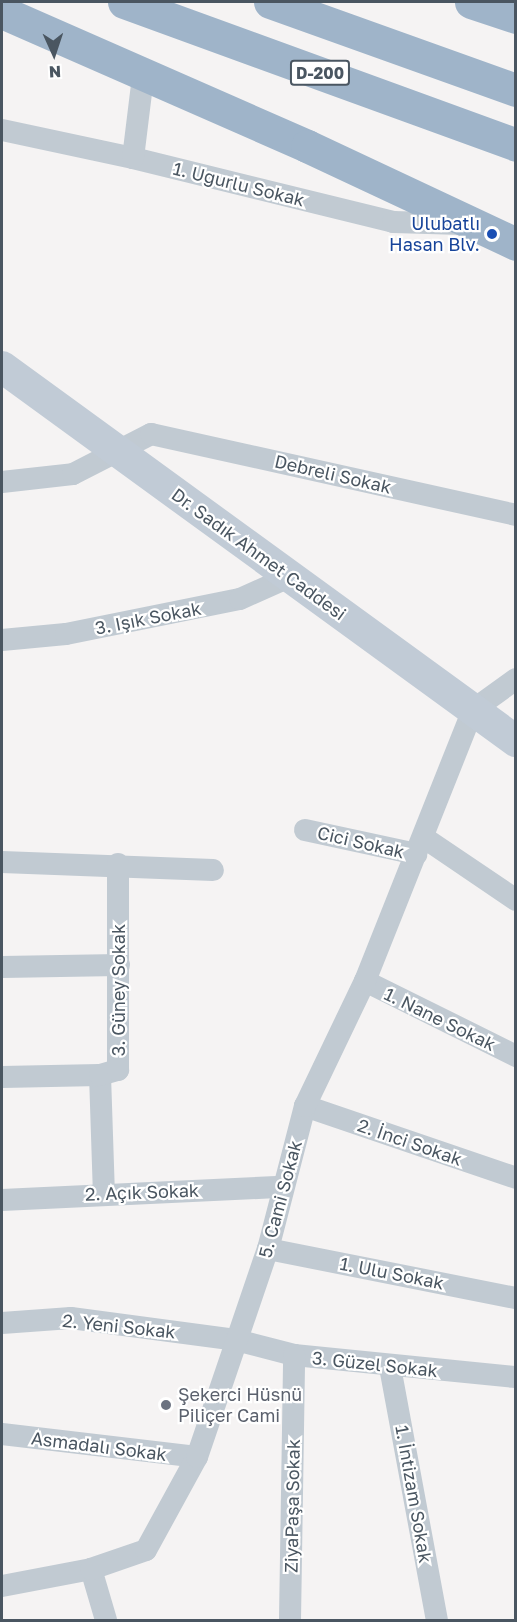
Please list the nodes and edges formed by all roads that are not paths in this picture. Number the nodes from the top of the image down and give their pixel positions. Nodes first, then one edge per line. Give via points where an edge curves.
1 (124, 2) edge
2 (270, 2) edge
3 (471, 2) edge
4 (2, 12) edge
5 (516, 17) edge
6 (143, 75) junction
7 (516, 90) edge
8 (2, 130) edge
9 (516, 145) edge
10 (133, 158) junction
11 (479, 225) junction
12 (516, 244) edge
13 (2, 367) edge
14 (117, 452) junction
15 (2, 482) edge
16 (516, 515) edge
17 (290, 577) junction
18 (2, 640) edge
19 (516, 679) edge
20 (473, 710) junction
21 (516, 741) edge
22 (305, 830) dead end
23 (420, 846) junction
24 (2, 862) edge
25 (118, 864) junction
26 (213, 870) dead end
27 (516, 900) edge
28 (119, 965) junction
29 (2, 967) edge
30 (365, 981) junction
31 (516, 1056) edge
32 (100, 1076) junction
33 (2, 1077) edge
34 (305, 1106) junction
35 (516, 1178) edge
36 (282, 1187) junction
37 (104, 1193) junction
38 (2, 1200) edge
39 (268, 1249) junction
40 (516, 1298) edge
41 (2, 1323) edge
42 (236, 1340) junction
43 (294, 1355) junction
44 (390, 1367) junction
45 (516, 1377) edge
46 (2, 1434) edge
47 (197, 1457) junction
48 (91, 1569) junction
49 (2, 1586) edge
50 (106, 1620) edge
51 (290, 1620) edge
52 (437, 1620) edge

1 - 9 highway, D-200
2 - 7 highway
3 - 5 highway
4 - 6 highway
6 - 10 street
6 - 11 highway
8 - 10 street, 1. Uğurlu Sokak
10 - 11 street, 1. Uğurlu Sokak via 393,222
11 - 12 highway
13 - 14 main road, Dr. Sadık Ahmet Caddesi
14 - 15 street via 73,474
14 - 16 street, Debreli Sokak via 152,434
14 - 17 main road, Dr. Sadık Ahmet Caddesi
17 - 18 street, 3. Işık Sokak via 240,599 66,634
17 - 20 main road, Dr. Sadık Ahmet Caddesi
19 - 20 street
20 - 21 main road, Dr. Sadık Ahmet Caddesi
20 - 23 street, 5. Cami Sokak
22 - 23 street, Cici Sokak
23 - 27 street, Cici Sokak
23 - 30 street, 5. Cami Sokak
24 - 25 street
25 - 26 street
25 - 28 street, 3. Güney Sokak
28 - 29 street
28 - 32 street, 3. Güney Sokak via 118,1071
30 - 31 street, 1. Nane Sokak
30 - 34 street, 5. Cami Sokak
32 - 33 street, 3. Güney Sokak
32 - 37 street
34 - 35 street, 2. İnci Sokak
34 - 36 street, 5. Cami Sokak
36 - 37 street, 2. Açık Sokak
36 - 39 street, 5. Cami Sokak
37 - 38 street, 2. Açık Sokak
39 - 40 street, 1. Ulu Sokak
39 - 42 street, 5. Cami Sokak
41 - 42 street, 2. Yeni Sokak via 71,1318
42 - 43 street, 3. Güzel Sokak
42 - 47 street, 5. Cami Sokak
43 - 44 street, 3. Güzel Sokak
43 - 51 street, ZiyaPaşa Sokak
44 - 45 street, 3. Güzel Sokak
44 - 52 street, 1. İntizam Sokak
46 - 47 street, Asmadalı Sokak
47 - 48 street, 5. Cami Sokak via 146,1550
48 - 49 street, 5. Cami Sokak
48 - 50 street

